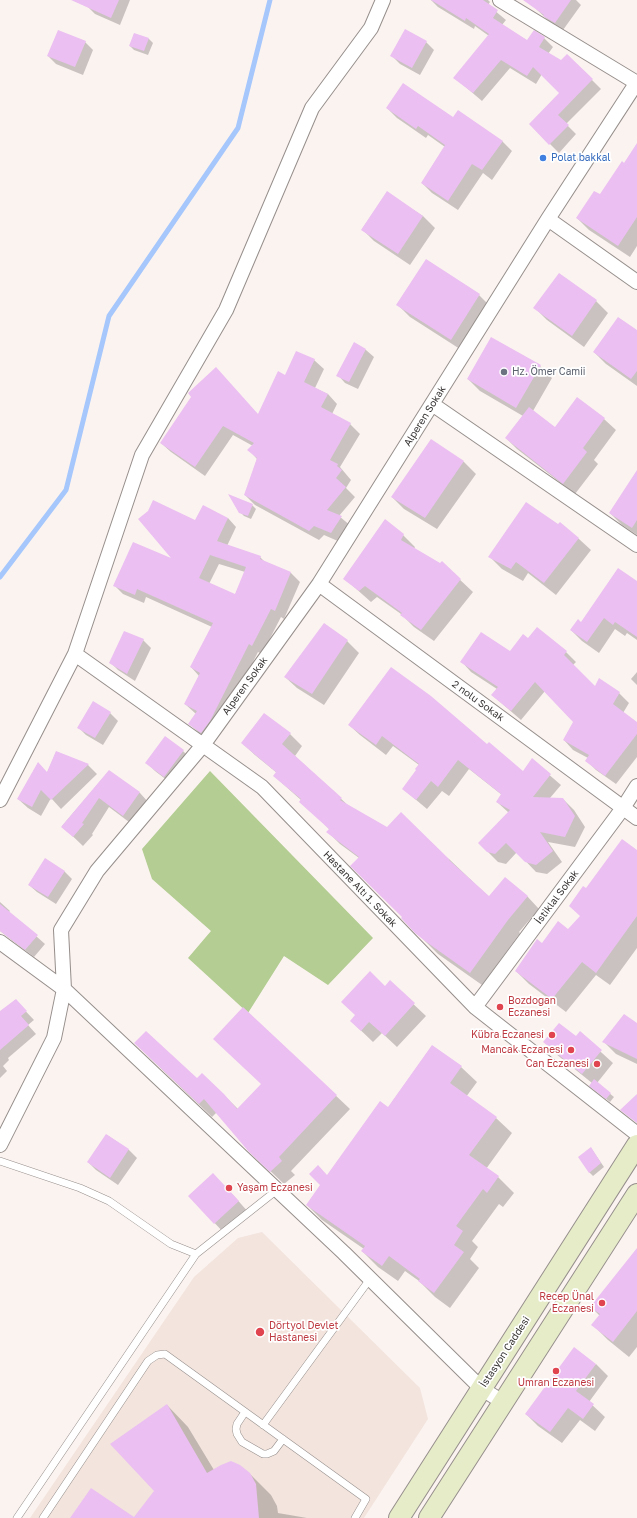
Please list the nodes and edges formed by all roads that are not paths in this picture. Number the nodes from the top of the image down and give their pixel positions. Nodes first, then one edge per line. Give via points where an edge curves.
1 (383, 0) edge
2 (500, 0) edge
3 (637, 82) edge
4 (548, 220) junction
5 (637, 282) edge
6 (432, 404) junction
7 (637, 545) edge
8 (319, 584) junction
9 (75, 654) junction
10 (203, 745) junction
11 (637, 786) edge
12 (0, 800) edge
13 (623, 808) junction
14 (637, 818) edge
15 (0, 942) edge
16 (64, 989) junction
17 (475, 1007) junction
18 (637, 1134) edge
19 (0, 1145) edge
20 (637, 1145) edge
21 (0, 1161) edge
22 (277, 1190) junction
23 (637, 1194) edge
24 (196, 1254) junction
25 (370, 1279) junction
26 (482, 1389) junction
27 (503, 1402) junction
28 (245, 1412) junction
29 (263, 1425) junction
30 (283, 1439) junction
31 (17, 1518) edge
32 (43, 1518) edge
33 (355, 1518) edge
34 (399, 1518) edge
35 (429, 1518) edge

1 - 9 street via 371,28 312,108 226,310 142,455
2 - 3 street
3 - 4 street, Alperen Sokak
4 - 5 street
4 - 6 street, Alperen Sokak
6 - 7 street
6 - 8 street, Alperen Sokak
8 - 10 street, Alperen Sokak
8 - 13 street, 2 nolu Sokak
9 - 10 street, Hastane Altı 1. Sokak
9 - 12 street
10 - 16 street, Alperen Sokak via 97,871 61,930
10 - 17 street, Hastane Altı 1. Sokak via 262,787
11 - 13 street, İstiklal Sokak
13 - 14 street, 2 nolu Sokak
13 - 17 street, İstiklal Sokak
15 - 16 street
16 - 19 street, Alperen Sokak via 54,1038
16 - 22 street
17 - 18 street, Hastane Altı 1. Sokak
20 - 26 main road, İstasyon Caddesi
21 - 24 lane via 80,1188 109,1201 171,1244
22 - 24 lane
22 - 25 street
23 - 27 main road
24 - 31 lane
25 - 26 street
25 - 29 lane
26 - 27 street
26 - 34 main road, İstasyon Caddesi
27 - 35 main road
28 - 29 lane
28 - 30 lane via 236,1429 242,1442 267,1454 274,1451
28 - 32 lane via 166,1354 152,1358
29 - 30 lane
30 - 33 lane via 366,1499

